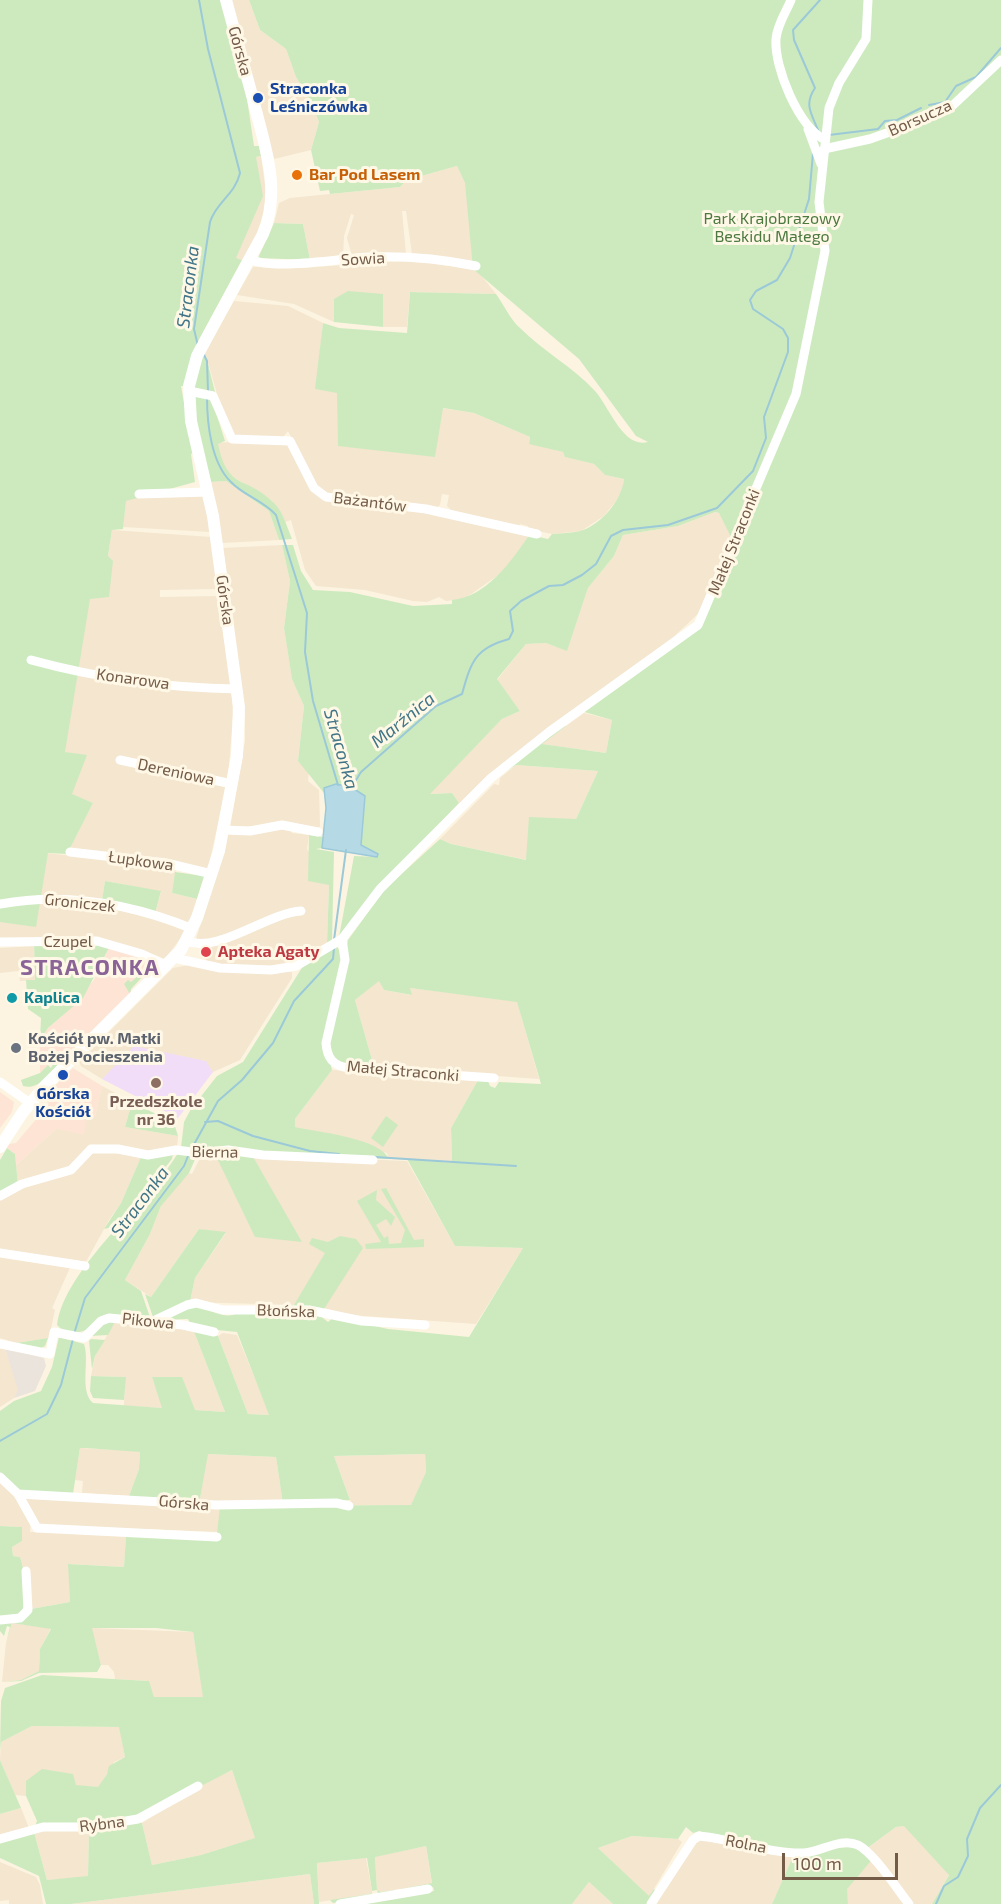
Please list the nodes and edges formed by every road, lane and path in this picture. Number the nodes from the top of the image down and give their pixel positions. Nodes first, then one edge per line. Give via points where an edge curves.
1 (226, 0) edge
2 (791, 0) edge
3 (868, 0) edge
4 (1001, 60) edge
5 (807, 125) junction
6 (823, 142) junction
7 (822, 166) junction
8 (250, 259) junction
9 (476, 266) dead end
10 (189, 391) junction
11 (208, 492) junction
12 (139, 494) dead end
13 (537, 534) dead end
14 (31, 660) dead end
15 (237, 688) junction
16 (120, 760) dead end
17 (232, 784) junction
18 (224, 830) junction
19 (318, 832) dead end
20 (70, 852) dead end
21 (212, 874) junction
22 (0, 904) edge
23 (301, 911) dead end
24 (193, 929) junction
25 (340, 940) junction
26 (0, 942) edge
27 (187, 942) junction
28 (171, 962) junction
29 (494, 1078) dead end
30 (0, 1082) edge
31 (30, 1103) junction
32 (0, 1148) edge
33 (373, 1160) dead end
34 (0, 1196) edge
35 (0, 1253) edge
36 (85, 1266) dead end
37 (151, 1322) junction
38 (425, 1325) dead end
39 (214, 1332) dead end
40 (0, 1344) edge
41 (0, 1477) edge
42 (18, 1494) junction
43 (350, 1506) dead end
44 (217, 1537) dead end
45 (26, 1571) dead end
46 (0, 1620) edge
47 (198, 1786) dead end
48 (0, 1839) edge
49 (428, 1889) dead end
50 (340, 1904) edge
51 (651, 1904) edge
52 (909, 1904) edge

1 - 8 street, Górska via 272,181 270,215
2 - 5 street via 776,38 777,50 789,92
3 - 6 street, Małej Straconki via 866,39 832,97
4 - 6 street, Borsucza via 950,108 870,139
5 - 6 street
5 - 7 street
6 - 7 street, Małej Straconki
7 - 25 street, Małej Straconki via 819,202 825,251 796,394 704,617 690,633 564,721 491,778 380,889
8 - 9 street, Sowia via 290,263 387,257
8 - 10 street, Górska via 196,356
10 - 11 street, Górska via 192,430
10 - 13 street, Bażantów via 207,394 232,439 290,441 314,488 322,495 444,512
11 - 12 street
11 - 15 street, Górska
14 - 15 street, Konarowa via 72,671 160,683
15 - 17 street, Górska via 240,727
16 - 17 street, Dereniowa
17 - 18 street, Górska
18 - 19 street via 250,831 282,825
18 - 21 street, Górska
20 - 21 street, Łupkowa via 166,863
21 - 24 street, Górska
22 - 24 street, Groniczek via 36,898 100,902
23 - 27 street via 201,944
24 - 27 street, Górska
25 - 28 street via 296,966 271,970
25 - 29 street, Małej Straconki via 345,960 326,1043 333,1063 349,1068
26 - 28 street, Czupel via 91,941
27 - 28 street, Górska
28 - 31 street, Górska
30 - 31 street
31 - 32 street, Górska
33 - 34 street, Bierna via 228,1150 178,1150 148,1155 91,1149 71,1170 22,1184
35 - 36 street
37 - 38 street, Błońska via 196,1303 223,1310 309,1310 362,1322
37 - 39 street, Pikowa
37 - 40 street, Pikowa via 109,1318 84,1338 54,1332 50,1354
41 - 42 street, Górska
42 - 43 street, Górska via 216,1505
42 - 44 street, Górska via 39,1529
45 - 46 street via 28,1610 20,1618
47 - 48 street, Rybna via 138,1819 89,1827 43,1827
49 - 50 street
51 - 52 street, Rolna via 699,1836 792,1853 841,1843 856,1845

